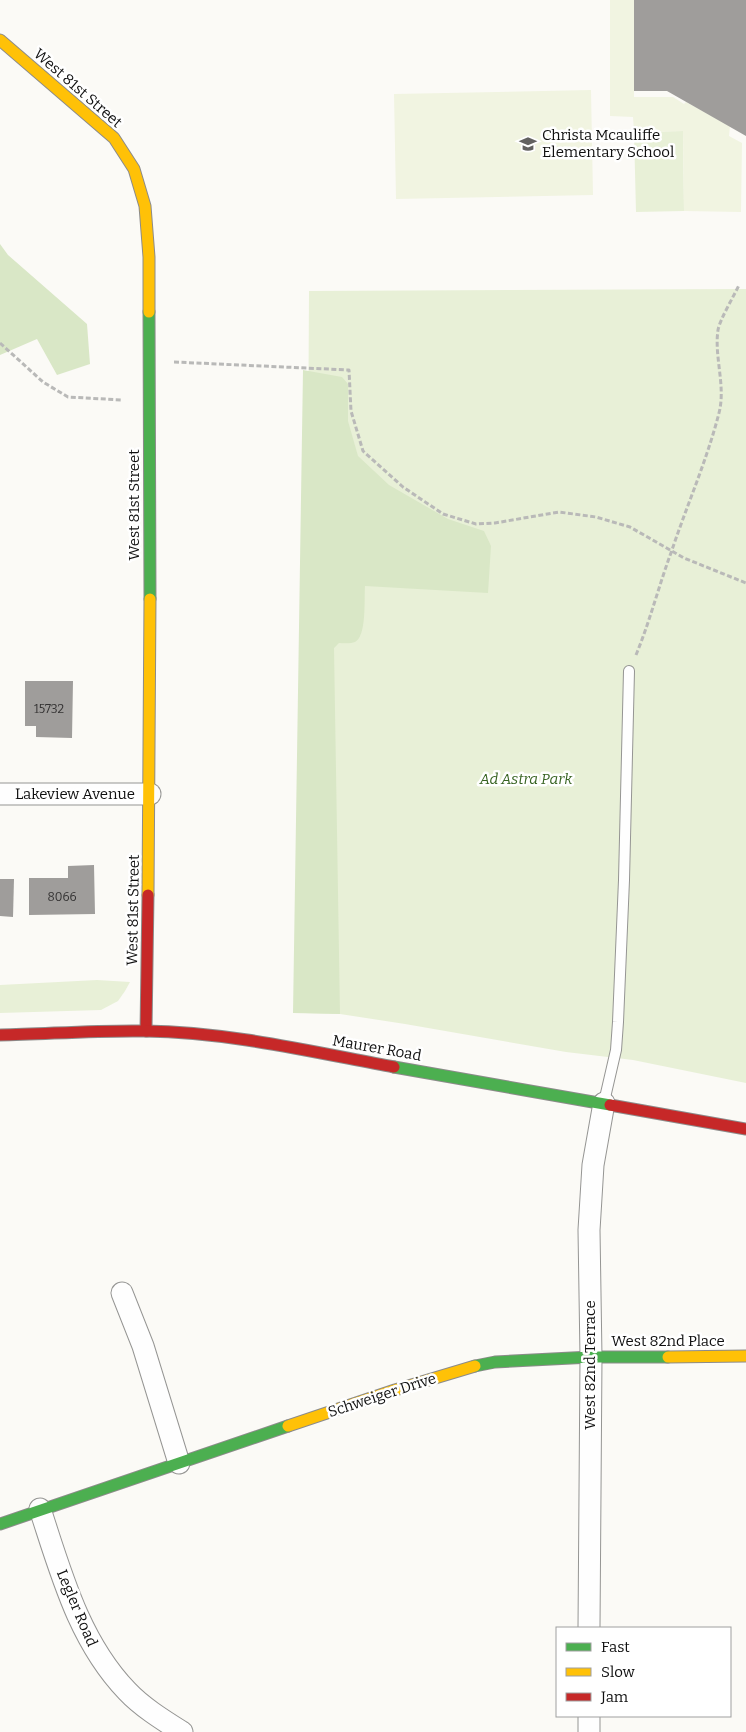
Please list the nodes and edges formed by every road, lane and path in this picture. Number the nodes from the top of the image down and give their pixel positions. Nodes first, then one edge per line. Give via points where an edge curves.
1 (0, 40) edge
2 (740, 285) dead end
3 (0, 343) edge
4 (149, 362) junction
5 (126, 400) dead end
6 (672, 551) junction
7 (746, 583) edge
8 (629, 671) joint
9 (0, 794) edge
10 (150, 794) junction
11 (146, 1031) junction
12 (0, 1036) edge
13 (604, 1103) junction
14 (746, 1129) edge
15 (122, 1293) dead end
16 (746, 1356) edge
17 (591, 1357) junction
18 (179, 1463) junction
19 (40, 1509) junction
20 (0, 1524) edge
21 (589, 1627) edge
22 (589, 1717) edge
23 (182, 1732) edge
24 (589, 1732) edge

1 - 4 street, West 81st Street via 114,138 134,169 145,206 149,257
2 - 6 path via 718,328 719,411
3 - 5 path via 43,382 68,397
4 - 6 path via 348,370 351,411 363,451 403,487 443,514 476,524 559,512 596,517 630,527
4 - 10 street, West 81st Street
6 - 7 path
6 - 8 path
8 - 13 lane via 618,1022 616,1050
9 - 10 street, Lakeview Avenue
10 - 11 street, West 81st Street
11 - 12 street, Maurer Road
11 - 13 street, Maurer Road via 259,1043
13 - 14 street, Maurer Road
13 - 17 street, West 82nd Terrace via 590,1198
15 - 18 street via 143,1346
16 - 17 street, West 82nd Place
17 - 18 street, Schweiger Drive via 495,1362 466,1368
17 - 21 street, West 82nd Terrace
18 - 19 street, Schweiger Drive
19 - 20 street, Schweiger Drive
19 - 23 street, Legler Road via 71,1601 101,1660 127,1692
22 - 24 street

